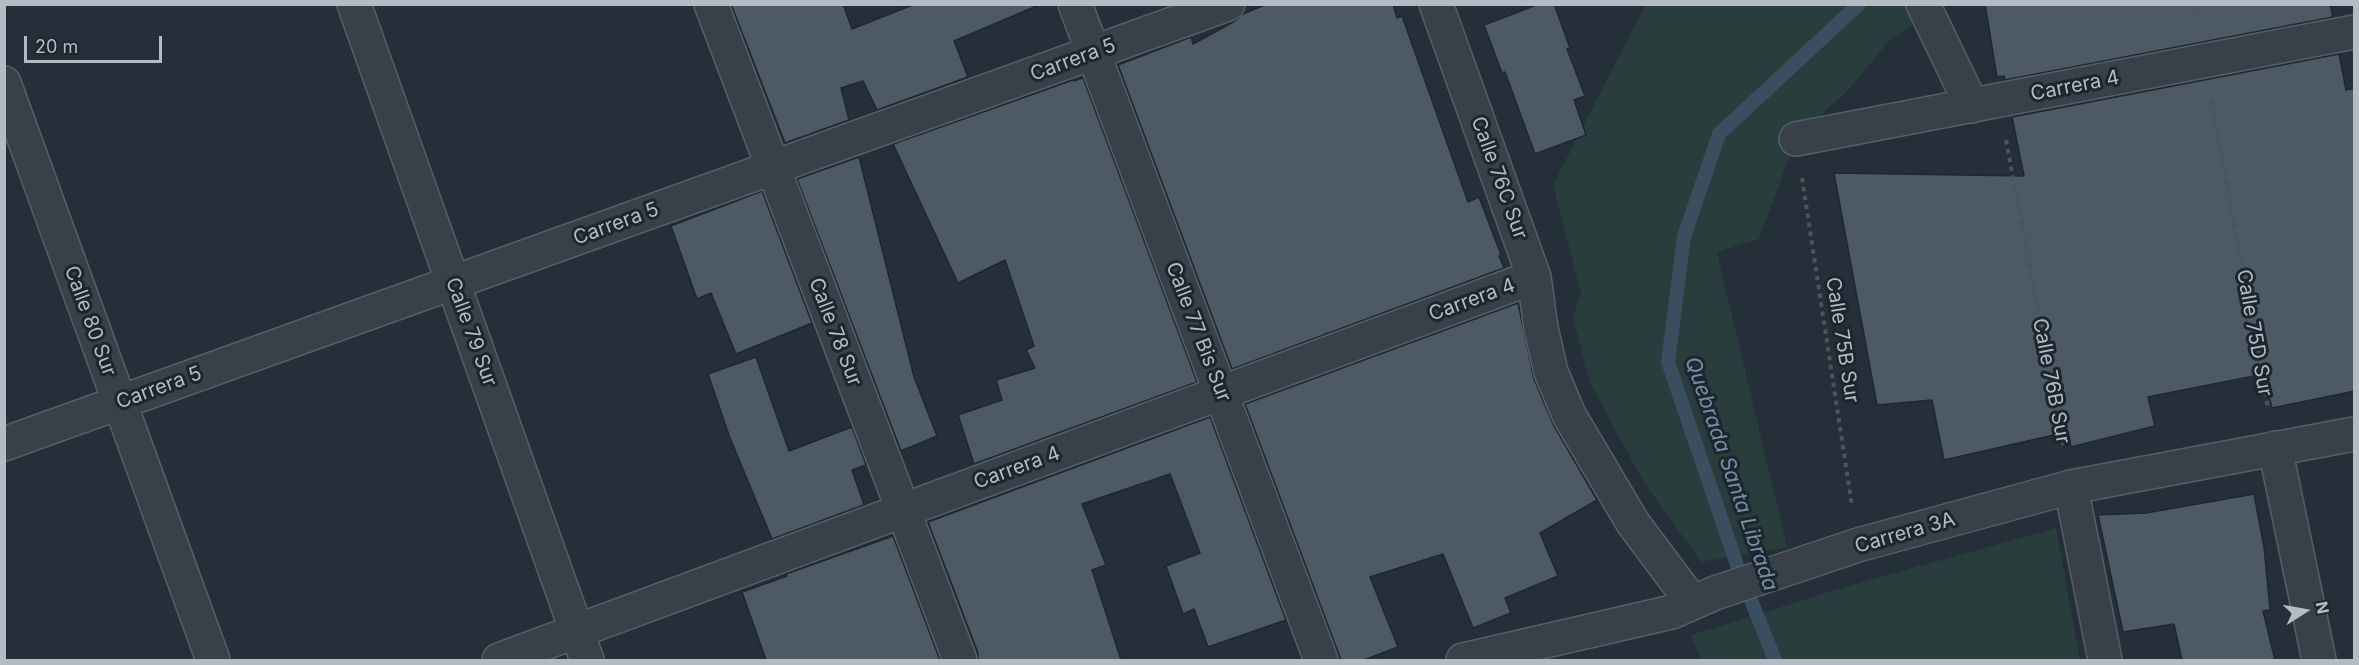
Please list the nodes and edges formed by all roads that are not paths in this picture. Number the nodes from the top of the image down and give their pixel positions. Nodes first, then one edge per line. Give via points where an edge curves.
1 (354, 4) edge
2 (711, 4) edge
3 (1075, 4) edge
4 (1228, 4) edge
5 (1436, 4) edge
6 (1923, 4) edge
7 (2355, 32) edge
8 (1093, 53) junction
9 (4, 83) edge
10 (1985, 104) junction
11 (1796, 139) road end
12 (772, 167) junction
13 (1534, 277) junction
14 (453, 283) junction
15 (1221, 393) junction
16 (119, 402) junction
17 (2355, 434) edge
18 (4, 444) edge
19 (2275, 448) junction
20 (2071, 487) junction
21 (903, 510) junction
22 (1704, 598) junction
23 (582, 646) edge
24 (213, 660) edge
25 (499, 660) edge
26 (960, 660) edge
27 (1321, 660) edge
28 (1463, 660) edge
29 (2105, 660) edge
30 (2319, 660) edge

1 - 14 street, Calle 79 Sur
2 - 12 street, Calle 78 Sur
3 - 8 street, Calle 77 Bis Sur
4 - 8 street, Carrera 5
5 - 13 street, Calle 76C Sur
6 - 10 street
7 - 10 street, Carrera 4
8 - 12 street, Carrera 5
8 - 15 street, Calle 77 Bis Sur
9 - 16 street, Calle 80 Sur
10 - 11 street, Carrera 4
12 - 14 street, Carrera 5
12 - 21 street, Calle 78 Sur
13 - 15 street, Carrera 4
13 - 22 street, Calle 76C Sur via 1551,372 1569,415 1633,523
14 - 16 street, Carrera 5
14 - 23 street, Calle 79 Sur
15 - 21 street, Carrera 4
15 - 27 street, Calle 77 Bis Sur
16 - 18 street, Carrera 5
16 - 24 street, Calle 80 Sur
17 - 19 street, Carrera 3A
19 - 20 street, Carrera 3A
19 - 30 street
20 - 22 street, Carrera 3A via 1858,545
20 - 29 street
21 - 23 street, Carrera 4
21 - 26 street, Calle 78 Sur
22 - 28 street, Carrera 3A via 1672,612
23 - 25 street, Carrera 4

